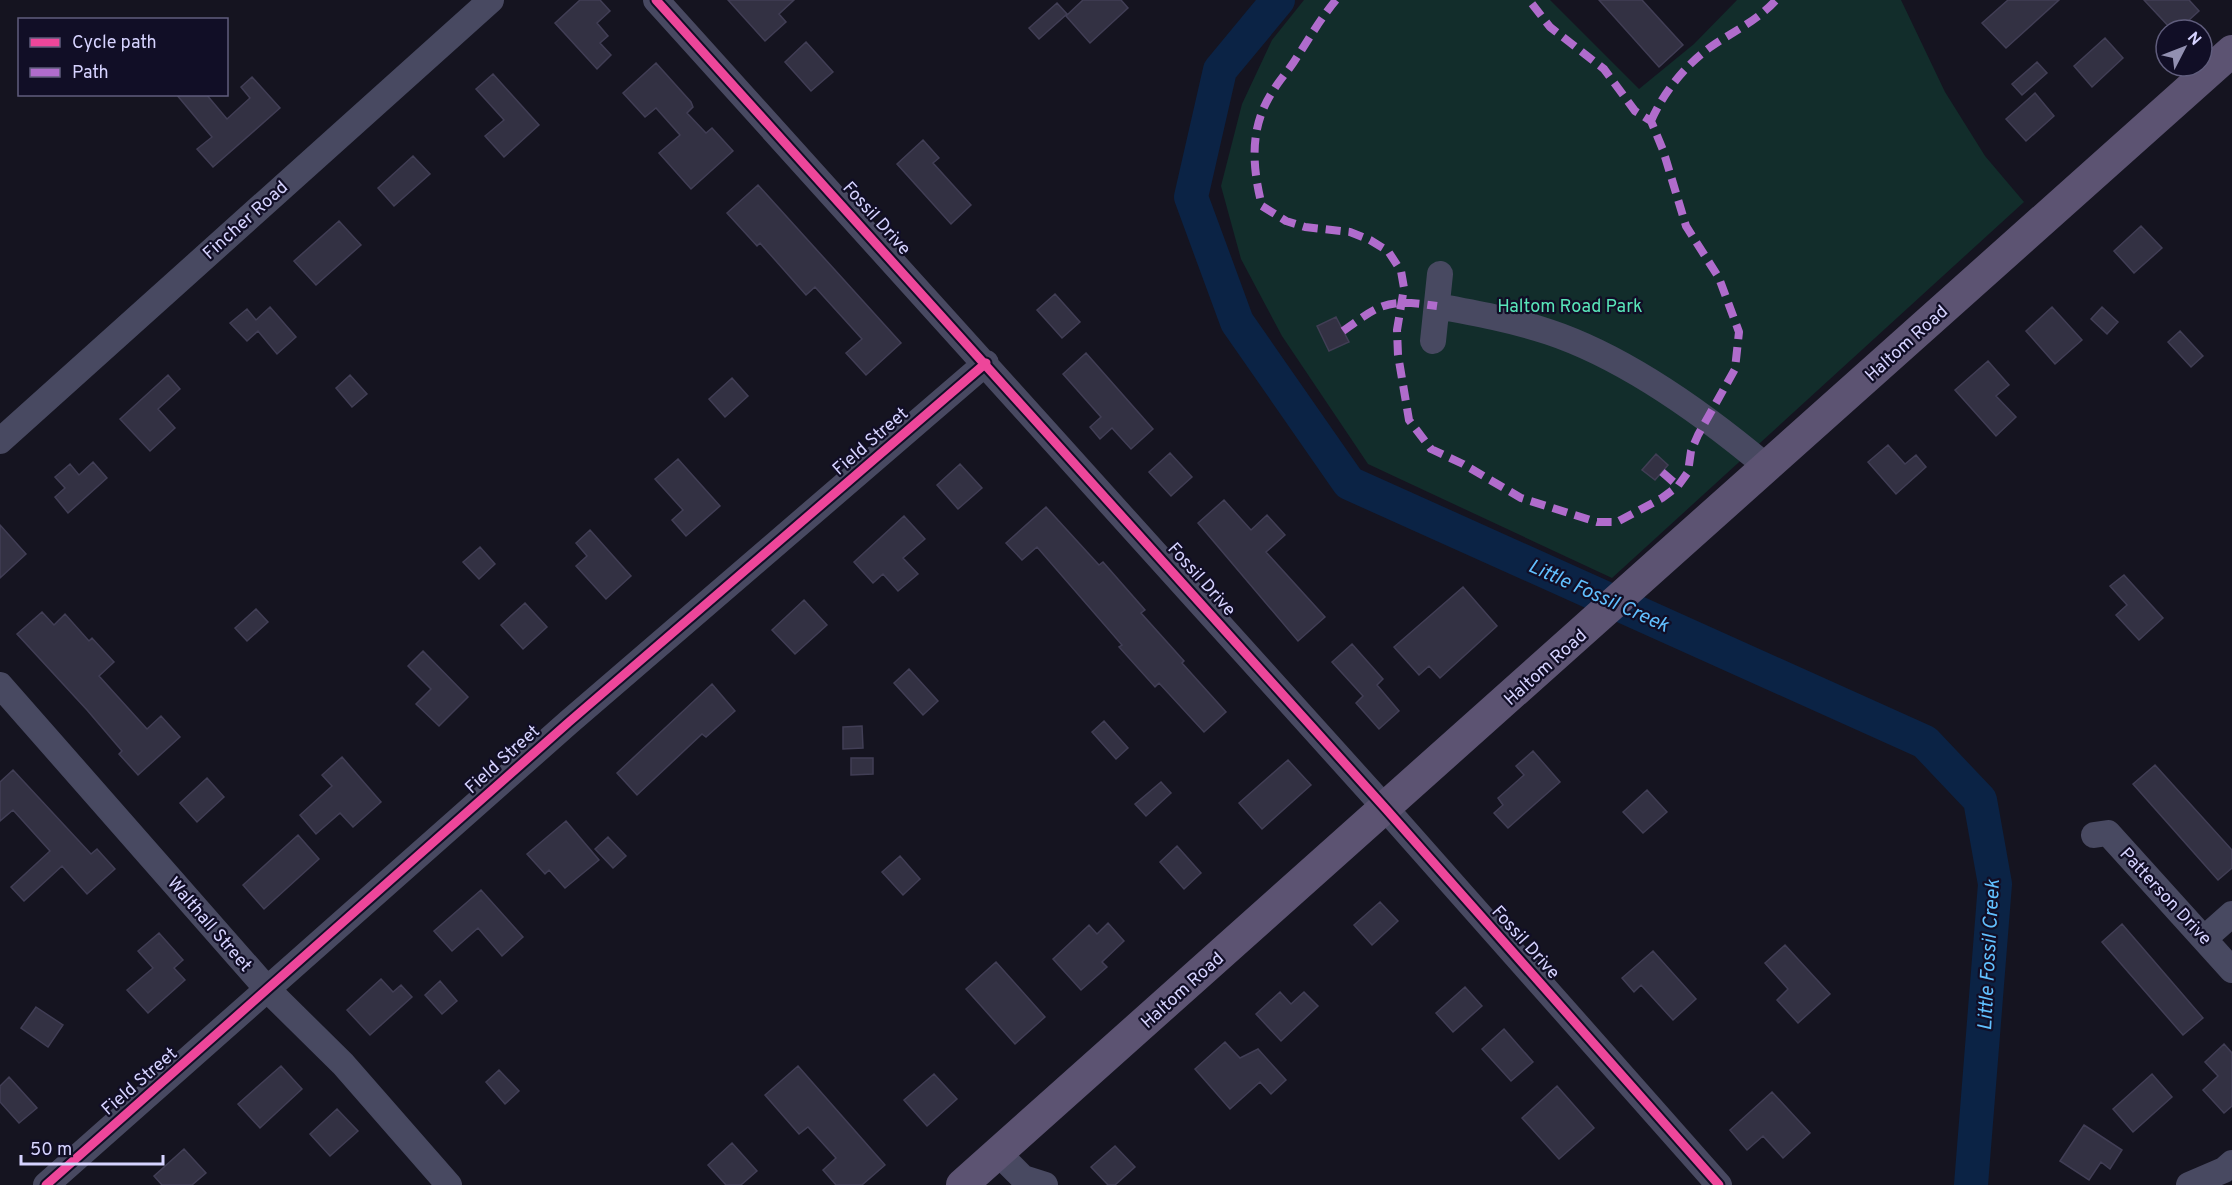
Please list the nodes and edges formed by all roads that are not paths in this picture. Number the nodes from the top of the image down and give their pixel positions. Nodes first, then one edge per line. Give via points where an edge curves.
1 (491, 0) edge
2 (656, 0) edge
3 (2232, 51) edge
4 (1440, 274) dead end
5 (1437, 306) junction
6 (1433, 341) dead end
7 (986, 363) junction
8 (0, 441) edge
9 (1767, 467) junction
10 (0, 685) edge
11 (1386, 809) junction
12 (2094, 835) dead end
13 (2232, 914) edge
14 (2205, 938) junction
15 (2232, 970) edge
16 (268, 990) junction
17 (998, 1153) junction
18 (2232, 1163) edge
19 (46, 1185) edge
20 (449, 1185) edge
21 (962, 1185) edge
22 (1045, 1185) edge
23 (1719, 1185) edge
24 (2189, 1185) edge

1 - 8 street, Fincher Road
2 - 7 street, Fossil Drive
3 - 9 main road, Haltom Road
4 - 5 street
5 - 6 street
5 - 9 street via 1551,332 1619,363 1707,419
7 - 11 street, Fossil Drive
7 - 16 street, Field Street via 569,722
9 - 11 main road, Haltom Road
10 - 16 street, Walthall Street
11 - 17 main road, Haltom Road
11 - 23 street, Fossil Drive
12 - 14 street, Patterson Drive via 2108,833
13 - 14 street
14 - 15 street, Patterson Drive
16 - 19 street, Field Street
16 - 20 street, Walthall Street via 343,1064
17 - 21 main road, Haltom Road
17 - 22 street via 1023,1178
18 - 24 street

